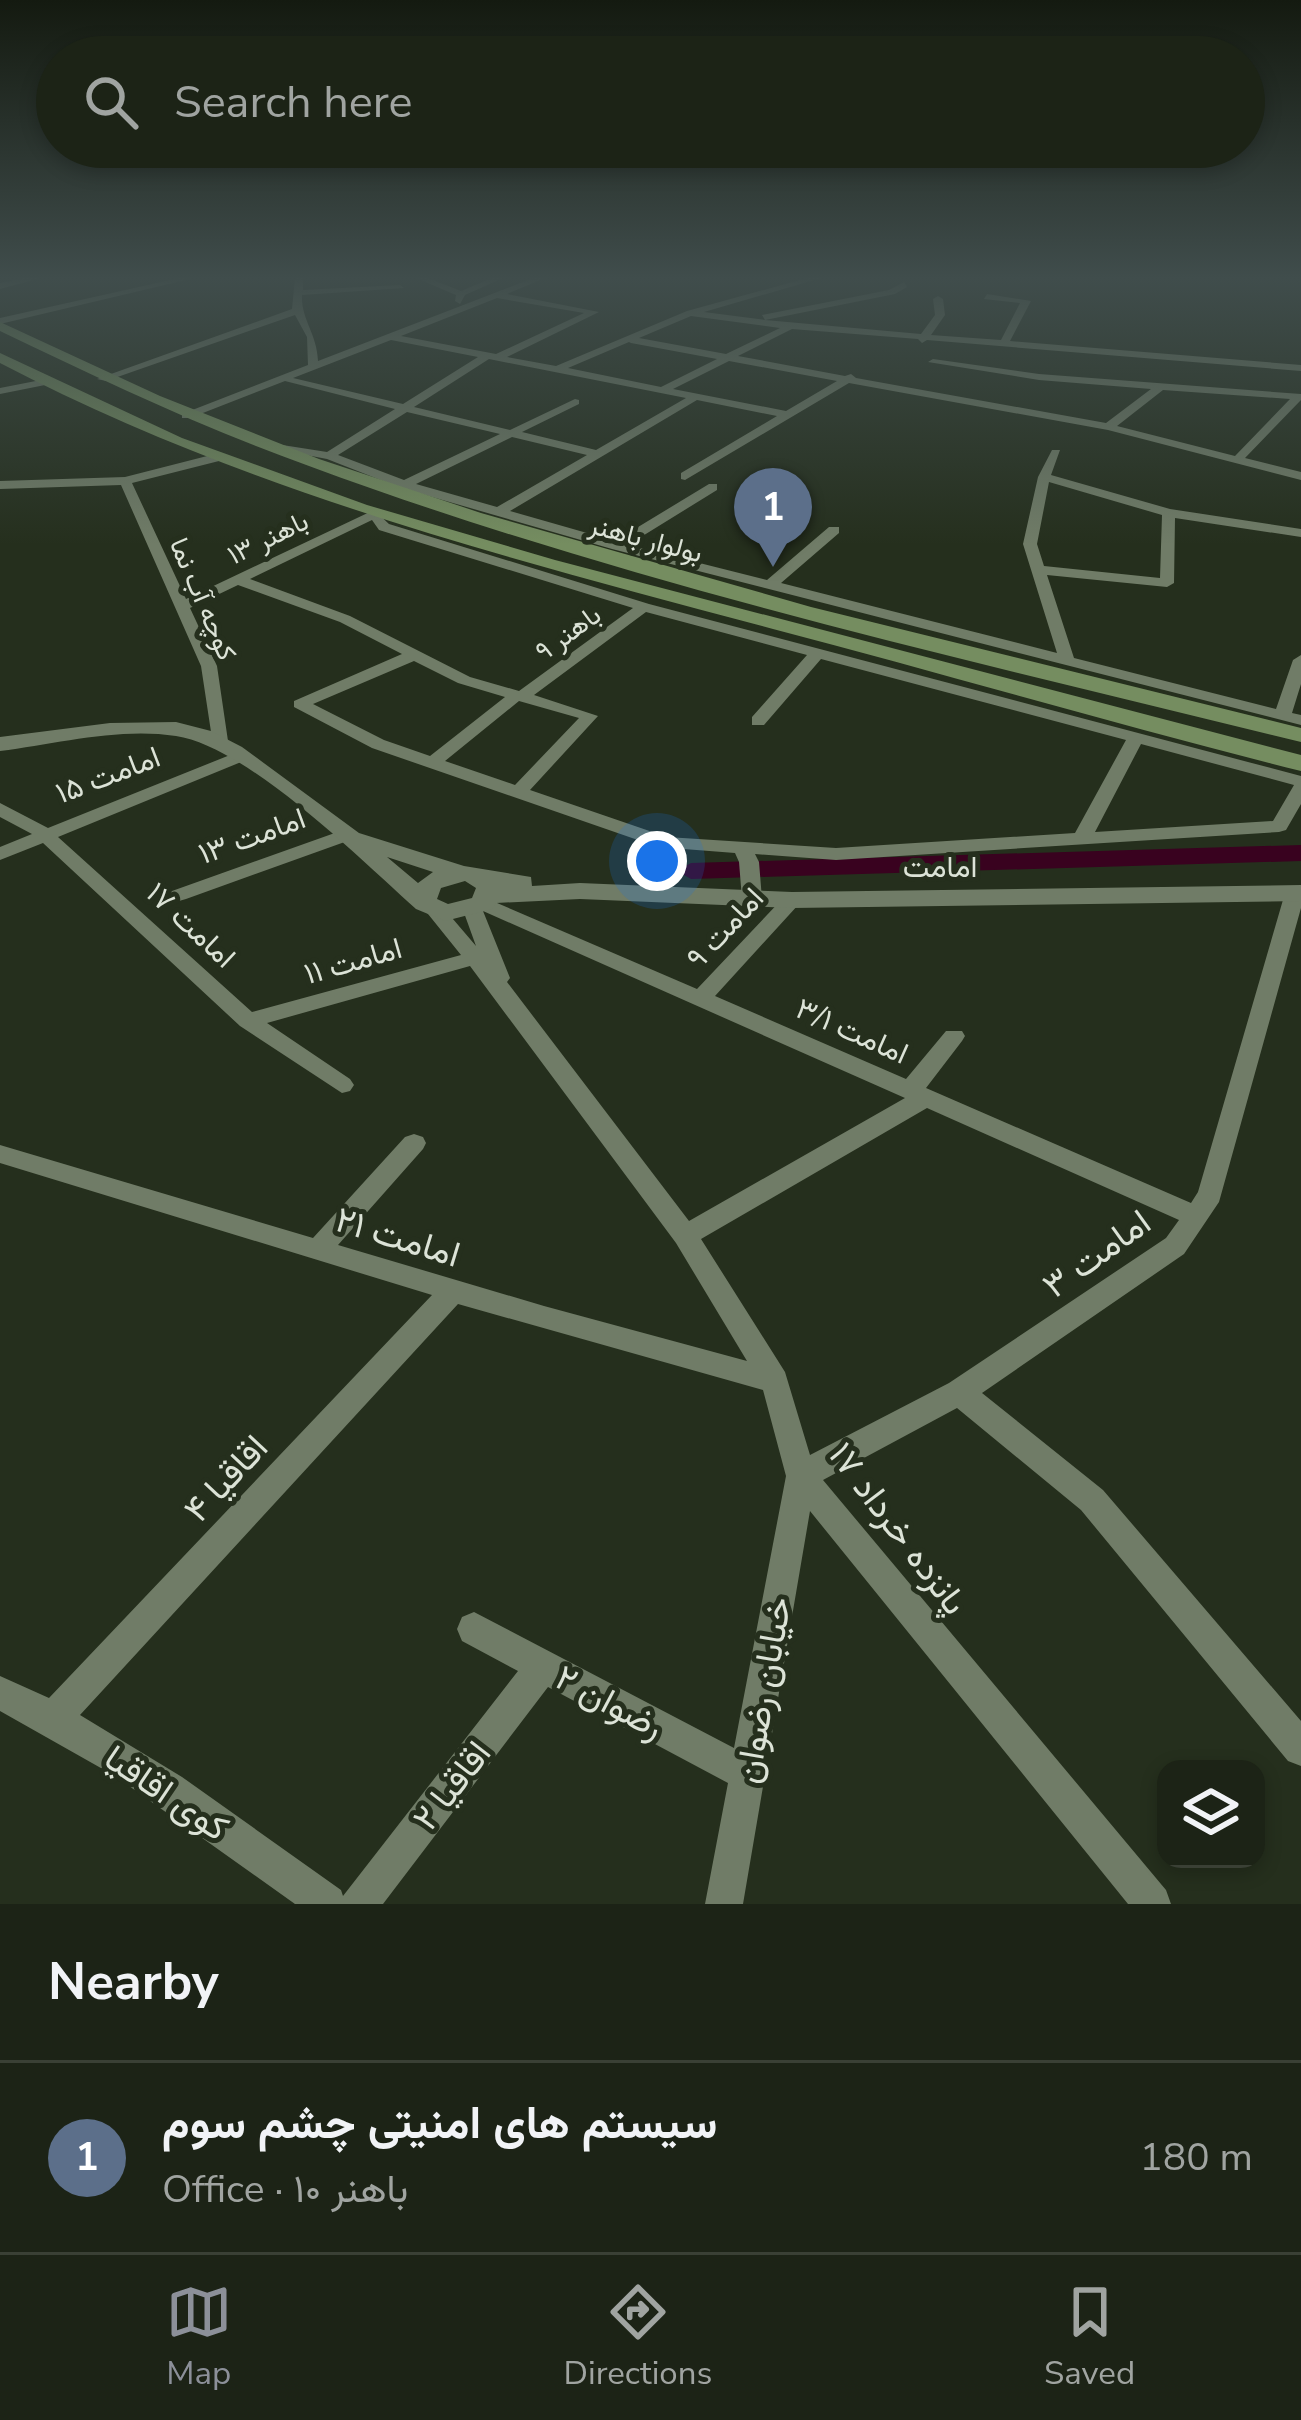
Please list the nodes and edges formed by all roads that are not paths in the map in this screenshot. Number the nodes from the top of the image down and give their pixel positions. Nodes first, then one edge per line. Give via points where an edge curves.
1 (79, 367) edge
2 (137, 367) edge
3 (318, 367) edge
4 (475, 367) edge
5 (546, 367) edge
6 (562, 367) edge
7 (709, 367) edge
8 (789, 367) edge
9 (967, 367) edge
10 (1032, 367) edge
11 (1168, 367) edge
12 (313, 369) joint
13 (557, 369) junction
14 (24, 377) edge
15 (851, 377) junction
16 (1039, 377) junction
17 (1171, 378) junction
18 (102, 379) junction
19 (287, 380) junction
20 (1021, 386) dead end
21 (1159, 388) junction
22 (663, 390) junction
23 (0, 391) edge
24 (1004, 394) dead end
25 (1300, 394) edge
26 (695, 397) junction
27 (575, 402) dead end
28 (986, 403) junction
29 (409, 408) junction
30 (784, 415) junction
31 (186, 416) junction
32 (1108, 427) junction
33 (513, 434) junction
34 (260, 446) junction
35 (1056, 453) dead end
36 (597, 454) junction
37 (329, 456) junction
38 (215, 458) junction
39 (1238, 459) junction
40 (685, 476) dead end
41 (1301, 476) edge
42 (1044, 477) junction
43 (125, 482) junction
44 (0, 485) edge
45 (405, 485) junction
46 (712, 487) dead end
47 (497, 513) junction
48 (1169, 513) junction
49 (374, 514) junction
50 (834, 530) dead end
51 (1301, 533) edge
52 (617, 546) junction
53 (520, 564) junction
54 (1040, 570) junction
55 (238, 580) junction
56 (770, 585) junction
57 (184, 605) junction
58 (644, 608) junction
59 (880, 639) junction
60 (925, 640) junction
61 (819, 651) junction
62 (414, 655) junction
63 (908, 658) junction
64 (1301, 660) edge
65 (1076, 667) junction
66 (519, 696) junction
67 (1282, 716) junction
68 (1301, 720) edge
69 (758, 721) dead end
70 (1301, 735) edge
71 (1136, 738) junction
72 (219, 741) junction
73 (0, 744) edge
74 (240, 756) junction
75 (435, 761) junction
76 (1301, 764) edge
77 (1301, 785) edge
78 (519, 791) junction
79 (0, 809) edge
80 (43, 833) junction
81 (346, 835) junction
82 (1082, 838) junction
83 (0, 854) edge
84 (749, 873) junction
85 (475, 891) junction
86 (1298, 893) edge
87 (179, 895) dead end
88 (792, 901) junction
89 (429, 906) junction
90 (473, 958) junction
91 (506, 995) junction
92 (702, 997) junction
93 (248, 1021) junction
94 (954, 1036) dead end
95 (342, 1085) dead end
96 (918, 1094) junction
97 (414, 1143) dead end
98 (0, 1154) edge
99 (1195, 1216) junction
100 (685, 1236) junction
101 (320, 1249) junction
102 (453, 1291) junction
103 (775, 1381) junction
104 (959, 1392) junction
105 (801, 1476) junction
106 (474, 1629) dead end
107 (544, 1665) junction
108 (0, 1693) edge
109 (54, 1718) junction
110 (1301, 1748) edge
111 (746, 1773) junction
112 (327, 1904) edge
113 (359, 1904) edge
114 (724, 1904) edge
115 (1152, 1904) edge

1 - 18 main road, بولوار باهنر
2 - 18 street
3 - 12 street
4 - 29 street
5 - 13 street
6 - 13 street
7 - 22 street
8 - 15 street
9 - 16 street
10 - 17 street
11 - 17 street
12 - 19 street
13 - 22 street
14 - 23 street
14 - 38 main road, بولوار باهنر
15 - 28 street
15 - 30 street
16 - 20 street
16 - 21 street
17 - 25 street
18 - 31 main road, بولوار باهنر
19 - 29 street
19 - 31 street
21 - 25 street
21 - 32 street
22 - 26 street
24 - 28 street
25 - 39 street
26 - 30 street
26 - 36 street
27 - 33 street
28 - 32 street
29 - 33 street
29 - 37 street
30 - 40 street
31 - 34 main road, بولوار باهنر
32 - 39 street
33 - 36 street
33 - 45 street
34 - 37 street
34 - 59 main road, بولوار باهنر via 408,499
35 - 42 street
36 - 47 street
37 - 45 street
38 - 43 street
38 - 49 main road, بولوار باهنر
39 - 41 street
42 - 48 street
42 - 54 street via 1030,544
43 - 44 street
43 - 57 street, کوچه آب نما
45 - 47 street
46 - 52 street
47 - 52 street
48 - 51 street
48 - 54 street via 1167,583
49 - 53 main road, بولوار باهنر
49 - 55 street, باهنر ۱۳
50 - 56 street
52 - 56 street
53 - 58 street
53 - 59 main road, بولوار باهنر
54 - 65 street
55 - 57 street, باهنر ۱۳
55 - 62 street via 345,619
56 - 65 street
57 - 72 street, کوچه آب نما via 209,666
58 - 61 street
58 - 66 street, باهنر ۹
59 - 60 main road, بولوار باهنر
59 - 63 main road, بولوار باهنر
60 - 63 main road via 910,647
60 - 65 main road, بولوار باهنر
61 - 69 street
61 - 71 street
62 - 66 street
62 - 75 street via 300,704 378,744
63 - 76 main road, بولوار باهنر
64 - 67 street
65 - 67 street
65 - 70 main road, بولوار باهنر
66 - 75 street, باهنر ۹
66 - 78 street via 590,716
67 - 68 street
71 - 77 street
71 - 82 street
72 - 73 street, امامت via 179,729
72 - 74 street, امامت
74 - 80 street, امامت ۱۵
74 - 81 street, امامت
75 - 78 street
77 - 82 street via 1279,826
78 - 84 street
79 - 80 street, امامت ۱۷
80 - 83 street, امامت ۱۵
80 - 93 street, امامت ۱۷
81 - 85 street, امامت
81 - 87 street, امامت ۱۳
81 - 89 street, امامت
82 - 84 street via 836,854
84 - 85 street, امامت via 580,892
84 - 88 street, امامت
85 - 89 street
85 - 89 street via 429,883
85 - 91 street, پانزده خرداد ۱۷
85 - 92 street, امامت ۳/۱
86 - 88 street, امامت
86 - 99 street, امامت ۳ via 1210,1196
88 - 92 street, امامت ۹
89 - 90 street, پانزده خرداد ۱۷
90 - 91 street, پانزده خرداد ۱۷
90 - 93 street, امامت ۱۱
91 - 100 street, پانزده خرداد ۱۷
92 - 96 street, امامت ۳/۱
93 - 95 street, امامت ۱۷
94 - 96 street
96 - 99 street, امامت ۳/۱
96 - 100 street
97 - 101 street
98 - 101 street, امامت ۲۱
99 - 104 street, امامت ۳ via 1175,1246
100 - 103 street, پانزده خرداد ۱۷
101 - 102 street, امامت ۲۱
102 - 103 street, امامت ۲۱
102 - 109 street, اقاقیا ۴
103 - 105 street, پانزده خرداد ۱۷
104 - 105 street, امامت ۳
104 - 110 street via 1093,1501
105 - 111 street, خیابان رضوان
105 - 115 street, پانزده خرداد ۱۷
106 - 107 street, رضوان ۲
107 - 111 street, رضوان ۲
107 - 113 street, اقاقیا ۲
108 - 109 street, کوی اقاقیا
109 - 112 street, کوی اقاقیا
111 - 114 street, خیابان رضوان

